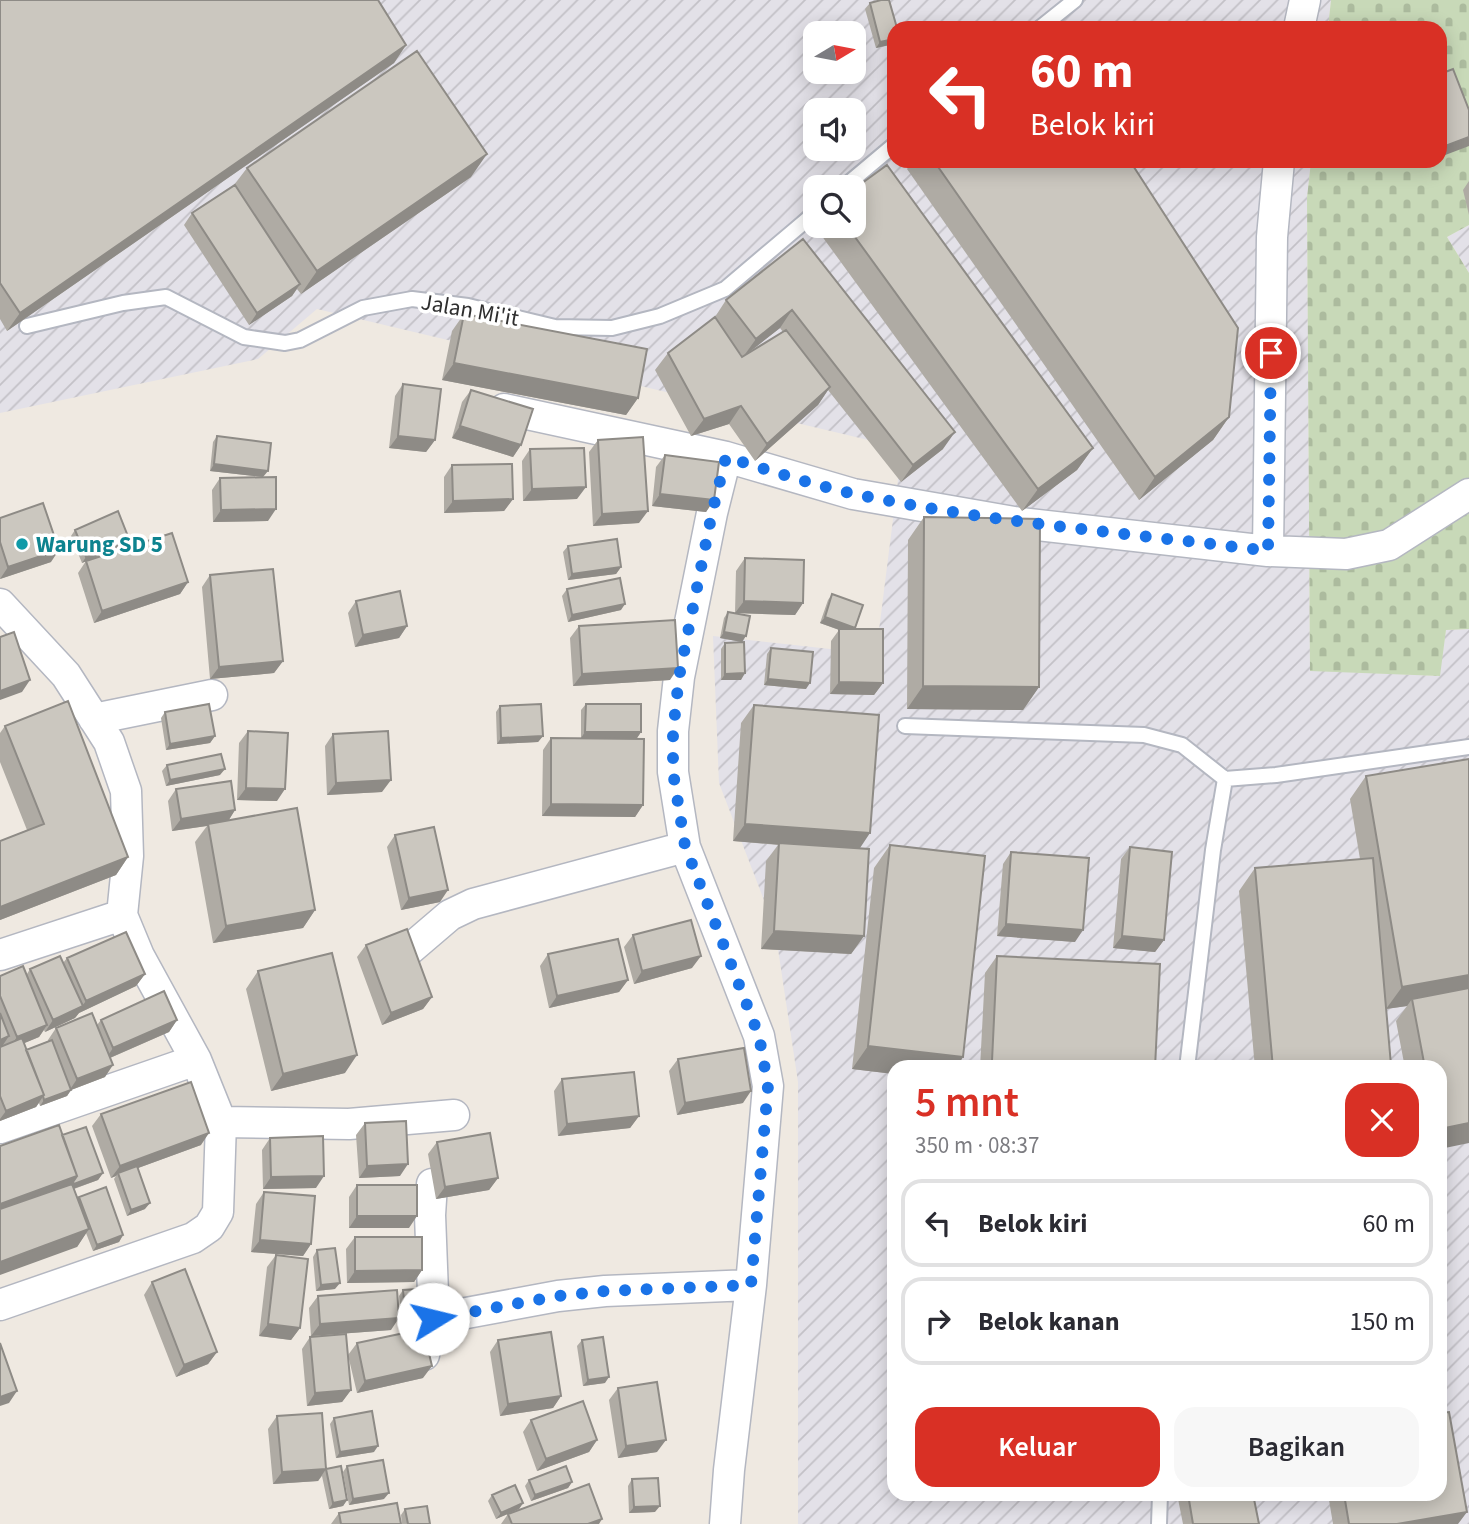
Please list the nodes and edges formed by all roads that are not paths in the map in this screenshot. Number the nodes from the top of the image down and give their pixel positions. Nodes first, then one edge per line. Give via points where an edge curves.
1 (1074, 0) edge
2 (1305, 0) edge
3 (1048, 21) edge
4 (1300, 21) edge
5 (887, 151) edge
6 (1278, 168) edge
7 (858, 175) edge
8 (803, 223) edge
9 (27, 326) edge
10 (504, 409) edge
11 (726, 457) junction
12 (1469, 494) edge
13 (1268, 551) junction
14 (0, 604) edge
15 (212, 695) dead end
16 (94, 719) junction
17 (905, 726) dead end
18 (1469, 747) edge
19 (1225, 779) junction
20 (685, 846) junction
21 (122, 915) junction
22 (409, 950) edge
23 (0, 955) edge
24 (197, 1060) junction
25 (1187, 1060) edge
26 (454, 1115) dead end
27 (221, 1122) junction
28 (0, 1128) edge
29 (432, 1184) dead end
30 (751, 1285) junction
31 (0, 1305) edge
32 (433, 1319) junction
33 (424, 1355) edge
34 (1160, 1501) edge
35 (725, 1524) edge
36 (1159, 1524) edge

1 - 3 lane
2 - 4 street
5 - 7 lane
6 - 13 street via 1272,237
8 - 9 lane, Jalan Mi'it via 725,289 660,316 612,328 555,327 468,306 412,299 363,307 300,340 285,343 244,337 166,297
10 - 11 street
11 - 13 street via 853,494 995,519
11 - 20 street via 674,718 673,772
12 - 13 street via 1389,545 1346,554
14 - 16 street via 66,675
15 - 16 street
16 - 21 street via 109,742 126,791 128,856
17 - 19 lane via 1144,734 1182,745
18 - 19 lane
19 - 25 lane
20 - 22 street via 473,905 450,915
20 - 30 street via 759,1036 768,1086
21 - 23 street
21 - 24 street via 139,956
24 - 27 street
24 - 28 street
26 - 27 street via 349,1124
27 - 31 street via 218,1212 209,1227 194,1238
29 - 32 street
30 - 32 street via 593,1292
30 - 35 street
32 - 33 street
34 - 36 lane

